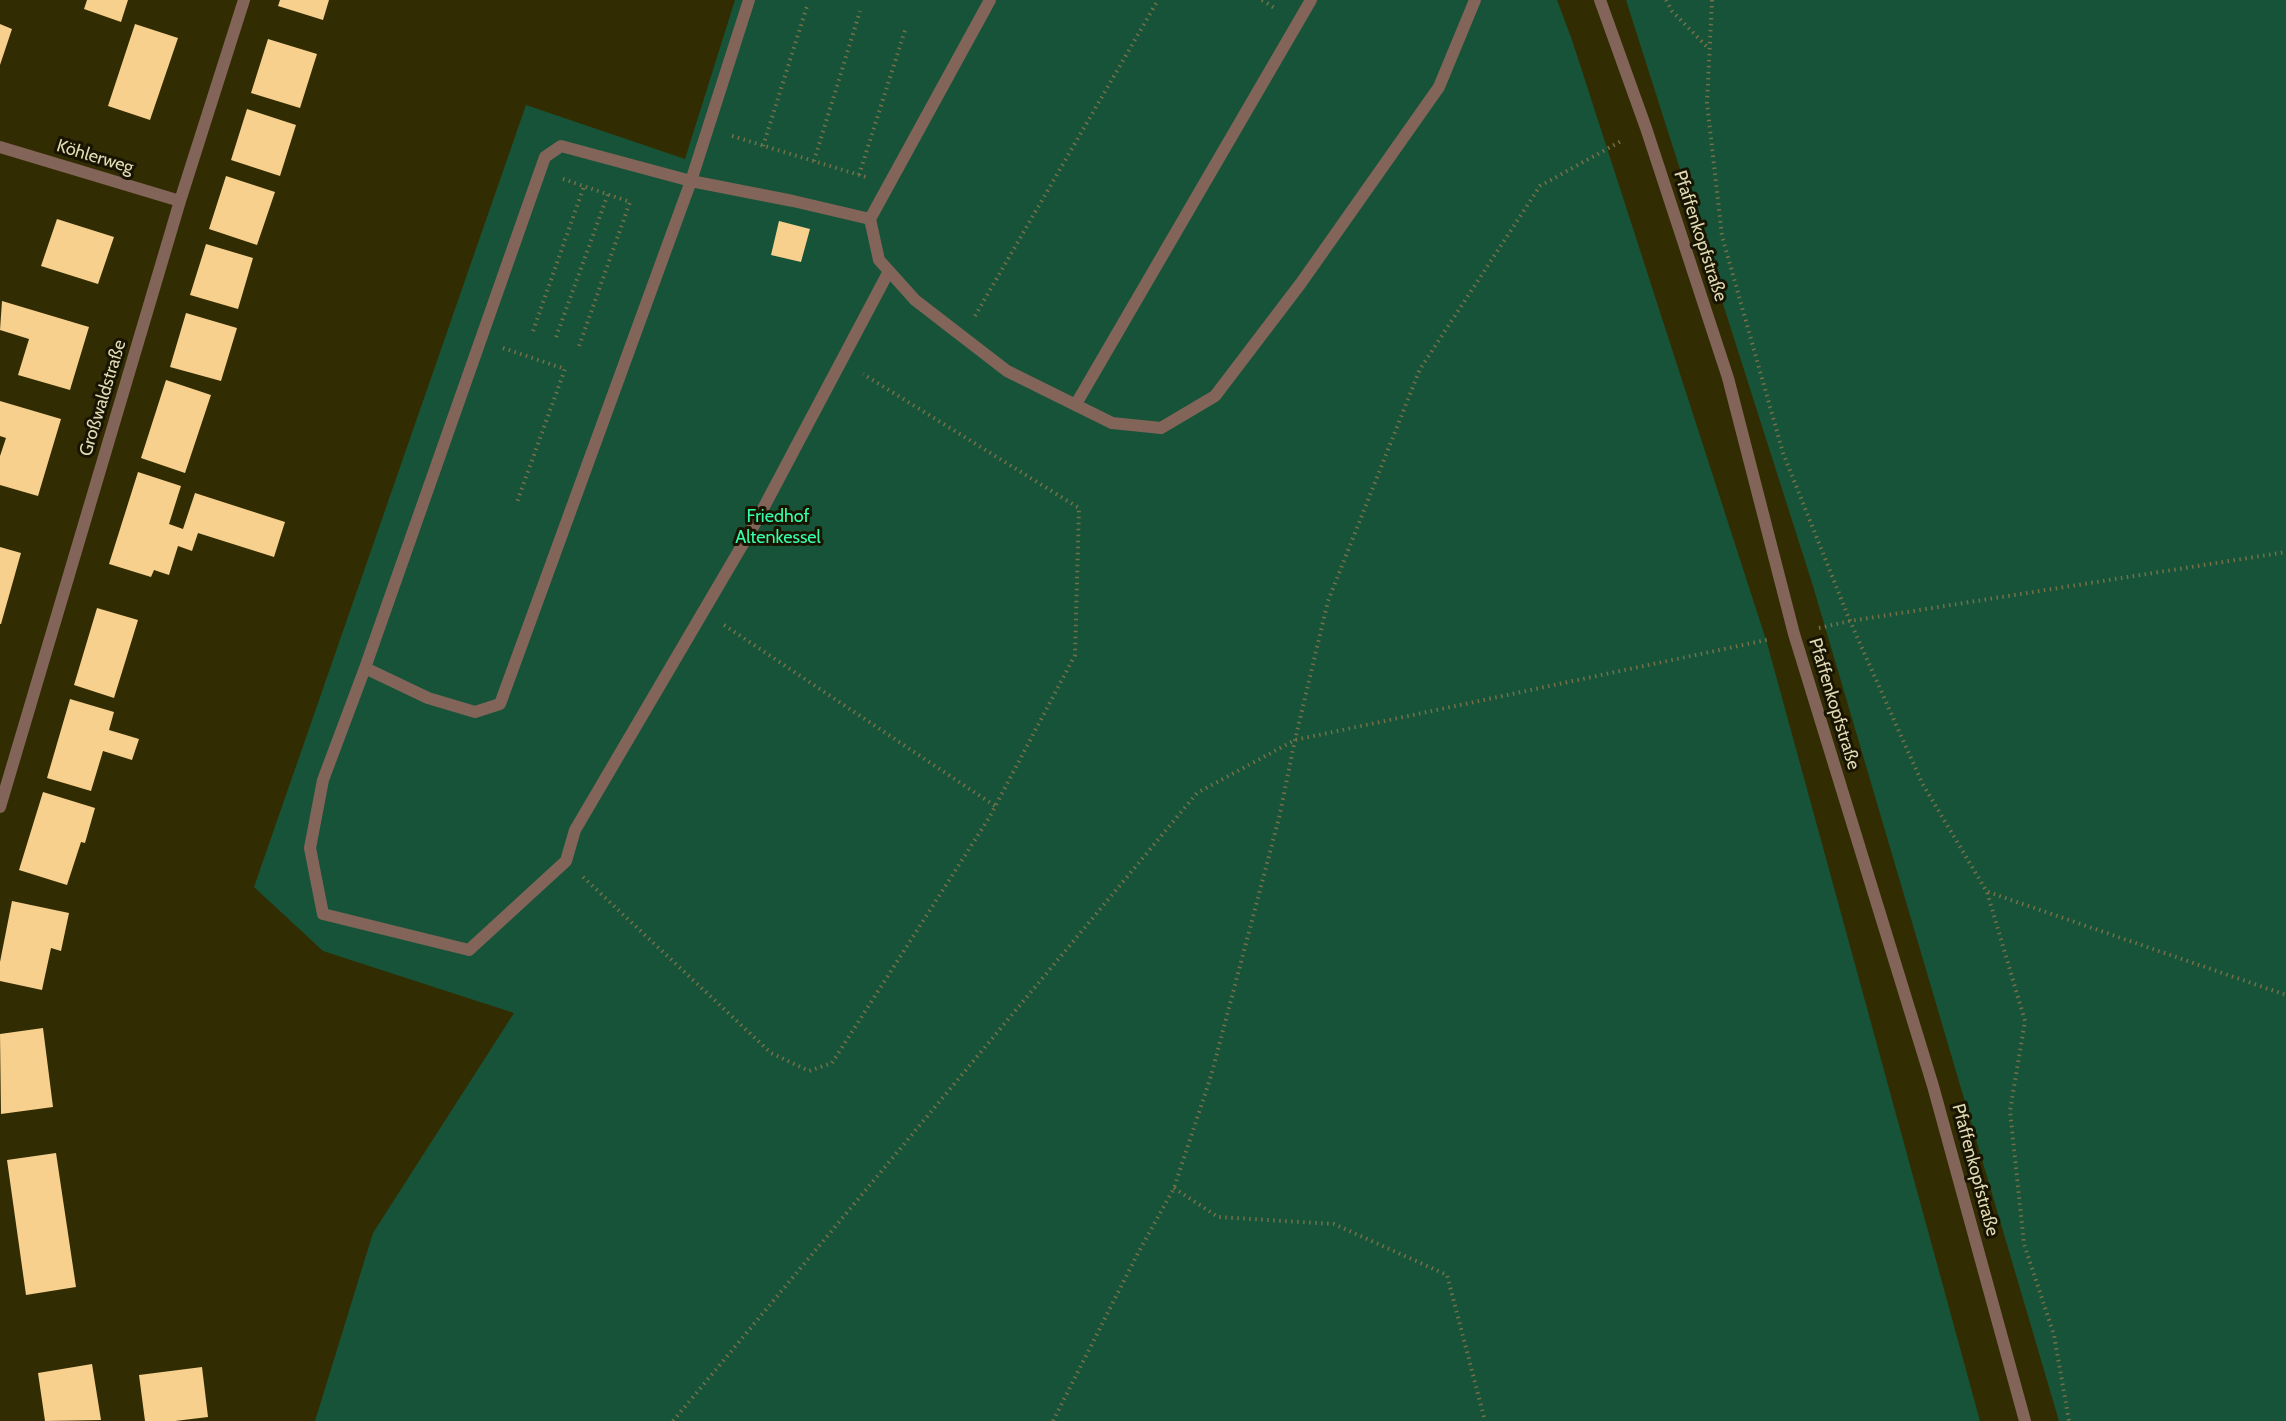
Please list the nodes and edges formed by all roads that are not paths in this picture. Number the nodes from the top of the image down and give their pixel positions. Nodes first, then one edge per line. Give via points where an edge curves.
1 (244, 0) edge
2 (749, 0) edge
3 (990, 0) edge
4 (1311, 0) edge
5 (1474, 0) edge
6 (1600, 0) edge
7 (0, 147) edge
8 (691, 181) junction
9 (180, 201) junction
10 (870, 219) junction
11 (889, 271) junction
12 (1076, 404) junction
13 (365, 668) junction
14 (0, 807) edge
15 (2025, 1421) edge

1 - 9 street, Großwaldstraße
2 - 8 street
3 - 10 street
4 - 12 street
5 - 12 street via 1438,87 1301,283 1215,396 1161,428 1112,423
6 - 15 street, Pfaffenkopfstraße via 1728,378 1794,634 1933,1086
7 - 9 street, Köhlerweg
8 - 10 street
8 - 13 street via 561,146 545,157
8 - 13 street via 500,704 475,712 428,698
9 - 14 street, Großwaldstraße
10 - 11 street via 879,260
11 - 12 street via 915,300 1007,370
11 - 13 street via 757,520 575,830 566,861 469,950 323,914 310,848 322,780

